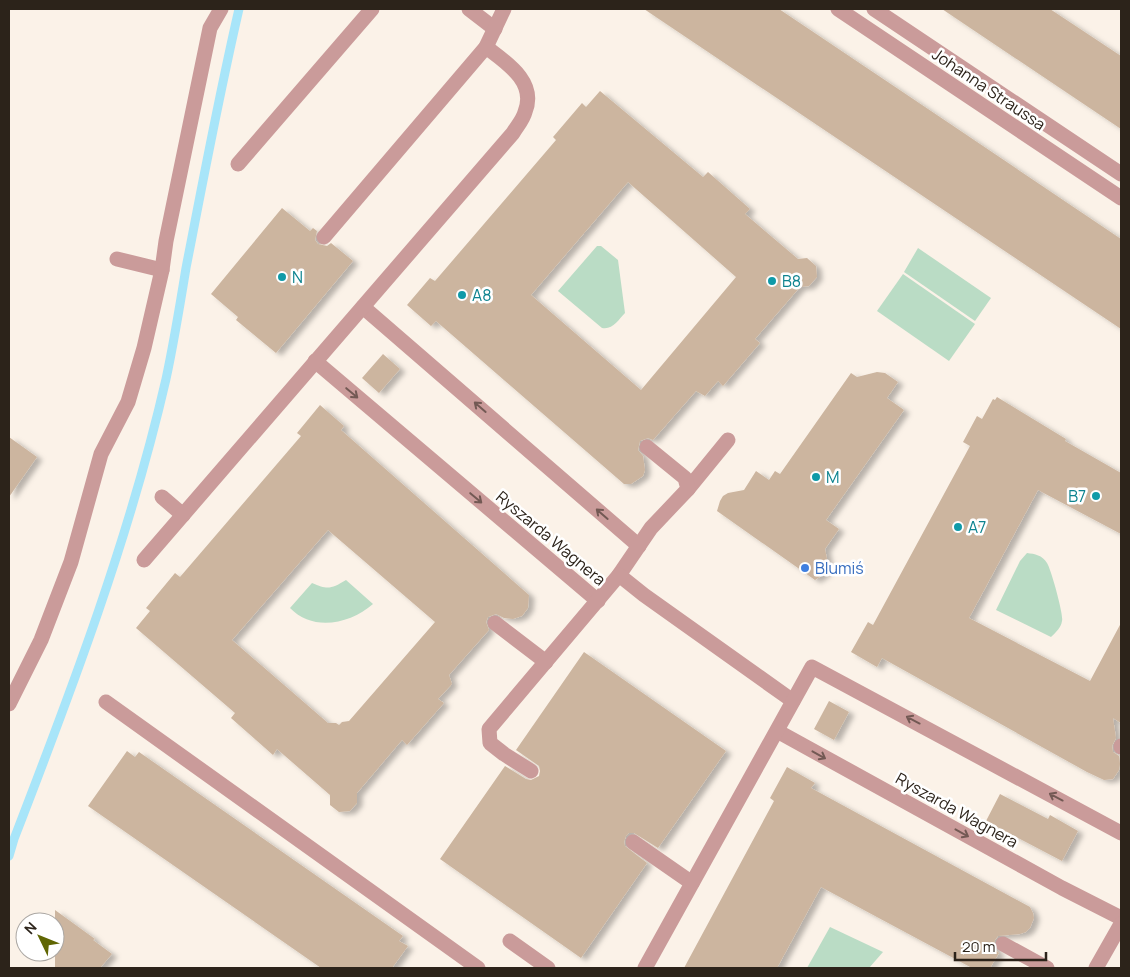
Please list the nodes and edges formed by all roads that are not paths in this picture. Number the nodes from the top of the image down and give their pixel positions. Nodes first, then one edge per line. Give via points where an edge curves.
1 (221, 9) edge
2 (372, 9) edge
3 (469, 9) edge
4 (504, 9) edge
5 (838, 9) edge
6 (874, 9) edge
7 (495, 29) junction
8 (486, 47) junction
9 (238, 164) dead end
10 (1121, 174) edge
11 (1121, 198) edge
12 (324, 237) dead end
13 (117, 259) dead end
14 (162, 270) junction
15 (363, 307) junction
16 (315, 361) junction
17 (728, 440) dead end
18 (647, 447) dead end
19 (688, 489) junction
20 (162, 497) dead end
21 (183, 515) junction
22 (639, 546) junction
23 (144, 560) dead end
24 (619, 575) junction
25 (598, 601) junction
26 (495, 623) dead end
27 (546, 662) junction
28 (793, 701) junction
29 (106, 702) dead end
30 (9, 704) edge
31 (777, 731) junction
32 (531, 772) dead end
33 (1121, 833) edge
34 (633, 842) dead end
35 (692, 883) junction
36 (1121, 918) edge
37 (1121, 924) edge
38 (510, 941) dead end
39 (1003, 944) dead end
40 (478, 968) edge
41 (548, 968) edge
42 (646, 968) edge
43 (1048, 968) edge
44 (1096, 968) edge

1 - 14 street via 210,28
2 - 9 street
3 - 7 street
4 - 7 street
5 - 11 street, Johanna Straussa
6 - 10 street, Johanna Straussa
7 - 8 street
8 - 12 street
8 - 15 street via 510,65 526,85 525,113 513,133
13 - 14 street
14 - 30 street via 128,402 101,454 71,562 41,640
15 - 16 street
22 -> 15 street
16 - 21 street
16 -> 25 street, Ryszarda Wagnera
17 - 19 street
18 - 19 street via 685,478
19 - 22 street via 651,528
20 - 21 street
21 - 23 street
22 - 24 street
24 - 25 street, Ryszarda Wagnera
24 - 28 street, Ryszarda Wagnera
25 - 27 street
26 - 27 street
27 - 32 street via 489,729 490,743
28 - 31 street
33 -> 28 street via 812,667
29 - 40 street
31 - 35 street
31 -> 36 street, Ryszarda Wagnera
34 - 35 street
35 - 42 street
37 - 44 street
38 - 41 street
39 - 43 street

